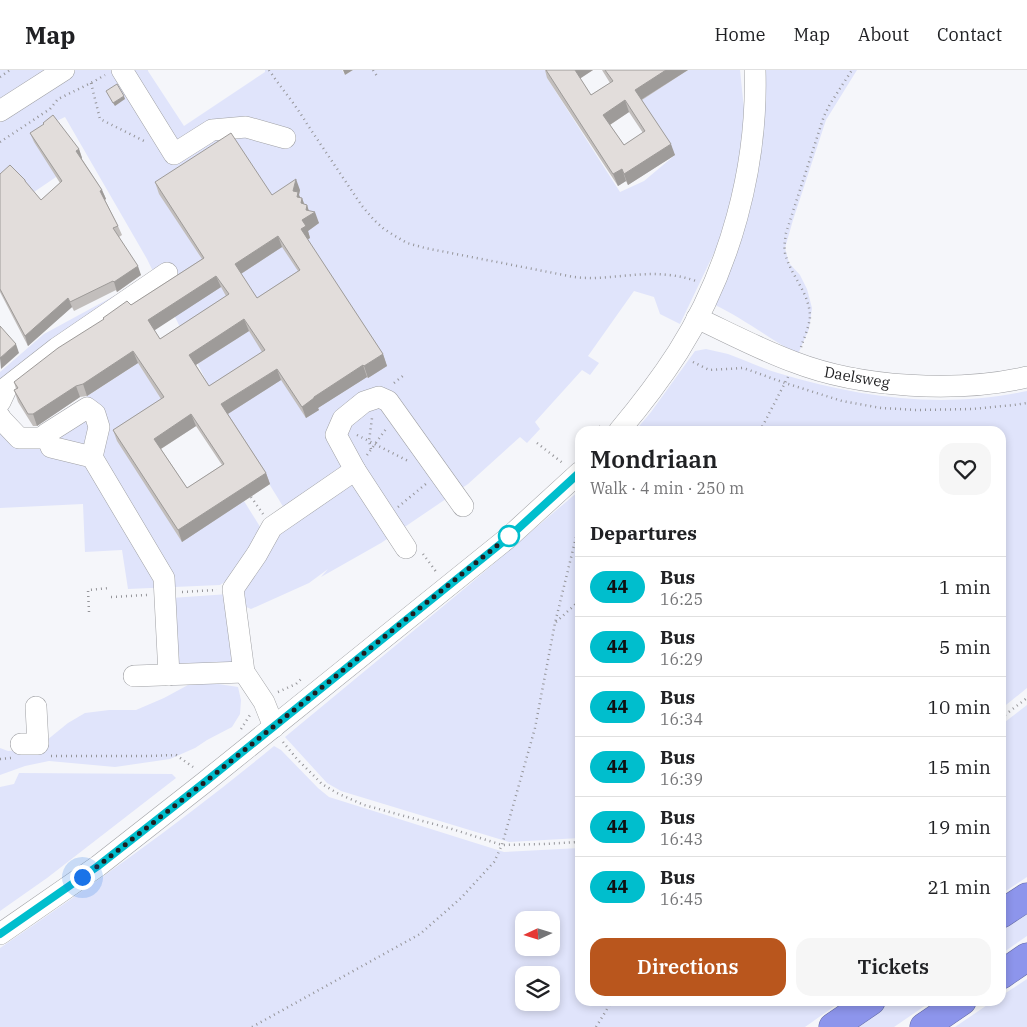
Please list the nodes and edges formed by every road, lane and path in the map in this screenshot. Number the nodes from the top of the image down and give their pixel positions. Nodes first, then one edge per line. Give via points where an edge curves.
1 (10, 70) edge
2 (64, 70) edge
3 (269, 70) edge
4 (374, 70) edge
5 (754, 70) edge
6 (852, 70) edge
7 (114, 72) edge
8 (0, 76) edge
9 (377, 76) dead end
10 (92, 83) junction
11 (0, 111) edge
12 (285, 138) dead end
13 (0, 142) edge
14 (174, 154) junction
15 (168, 273) dead end
16 (699, 273) dead end
17 (697, 318) junction
18 (795, 363) junction
19 (1027, 378) edge
20 (0, 402) edge
21 (398, 415) junction
22 (0, 417) edge
23 (623, 426) edge
24 (763, 426) edge
25 (340, 427) junction
26 (47, 438) junction
27 (537, 443) dead end
28 (375, 444) junction
29 (92, 457) junction
30 (410, 462) dead end
31 (355, 470) junction
32 (439, 472) junction
33 (575, 472) edge
34 (575, 477) edge
35 (463, 506) dead end
36 (386, 517) junction
37 (575, 541) edge
38 (413, 549) joint
39 (447, 587) junction
40 (110, 588) dead end
41 (575, 605) edge
42 (89, 612) dead end
43 (555, 623) junction
44 (244, 672) junction
45 (169, 675) junction
46 (134, 676) dead end
47 (304, 678) dead end
48 (1027, 698) edge
49 (264, 702) junction
50 (36, 707) dead end
51 (1006, 714) edge
52 (274, 727) junction
53 (235, 733) dead end
54 (20, 751) joint
55 (47, 756) dead end
56 (0, 759) edge
57 (193, 767) dead end
58 (575, 842) edge
59 (502, 845) junction
60 (1027, 897) edge
61 (1006, 911) edge
62 (0, 934) edge
63 (1027, 957) edge
64 (1006, 971) edge
65 (609, 1006) edge
66 (864, 1006) edge
67 (955, 1006) edge
68 (252, 1027) edge
69 (596, 1027) edge
70 (833, 1027) edge
71 (924, 1027) edge

1 - 8 path
2 - 11 street
3 - 16 path via 362,206 384,229 408,243 586,279 656,274 696,281
4 - 9 path
5 - 17 street via 752,135 742,200 721,265
6 - 18 path via 824,116 786,233 785,252 809,309 809,324
7 - 10 path
7 - 14 street
10 - 13 path via 58,98 50,109
10 - 14 path via 100,119
12 - 14 street via 246,127 212,130
15 - 20 street via 57,348 7,387
17 - 18 street, Daelsweg
17 - 23 street via 650,394
18 - 19 street, Daelsweg via 862,380 924,386 986,384
18 - 24 path
21 - 25 street via 388,401 379,397 364,402 343,419
21 - 28 path
21 - 32 street
22 - 26 street via 19,438
25 - 28 path
25 - 31 street via 336,435
26 - 29 street via 51,447
26 - 29 street via 46,434 88,408 95,414 99,427
27 - 33 path
28 - 30 path
28 - 31 path
29 - 45 street via 164,578
31 - 36 street
31 - 44 street via 272,527 233,589
32 - 35 street
32 - 36 path
34 - 39 street via 509,537
36 - 38 street
37 - 43 path
38 - 39 path
39 - 52 street
40 - 42 path via 88,590
41 - 43 path
43 - 59 path via 535,728
44 - 45 street
44 - 49 street
45 - 46 street
47 - 49 path
48 - 51 path
49 - 52 street
49 - 53 path
50 - 54 street via 38,744
52 - 59 path via 297,759 322,784 337,792 364,805
52 - 62 street via 98,866
54 - 56 path
55 - 57 path via 176,755
58 - 59 path
59 - 68 path via 494,862 461,898 420,934
60 - 61 highway
63 - 64 highway
65 - 69 path
66 - 70 highway
67 - 71 highway

